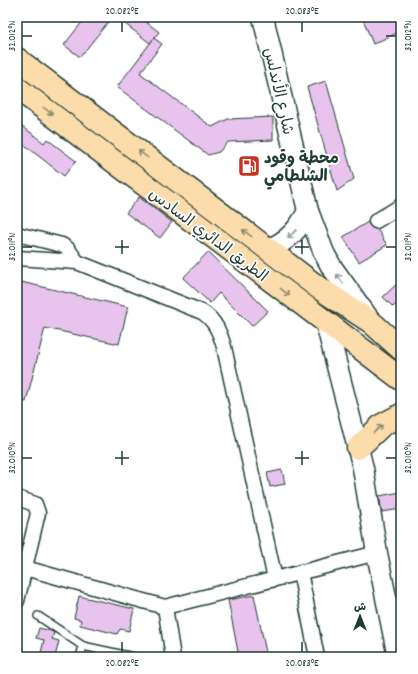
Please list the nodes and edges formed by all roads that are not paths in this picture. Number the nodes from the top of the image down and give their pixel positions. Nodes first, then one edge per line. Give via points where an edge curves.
1 (263, 17) edge
2 (17, 59) edge
3 (17, 88) edge
4 (401, 206) edge
5 (308, 211) junction
6 (376, 221) dead end
7 (17, 234) edge
8 (269, 249) junction
9 (17, 258) edge
10 (76, 262) junction
11 (371, 322) junction
12 (326, 323) junction
13 (400, 346) edge
14 (401, 379) edge
15 (401, 415) edge
16 (358, 448) junction
17 (17, 498) edge
18 (377, 553) junction
19 (25, 568) junction
20 (300, 572) junction
21 (275, 579) junction
22 (17, 601) edge
23 (165, 607) junction
24 (38, 616) dead end
25 (83, 646) junction
26 (80, 657) edge
27 (134, 657) edge
28 (172, 657) edge
29 (317, 657) edge
30 (398, 657) edge

1 - 5 main road, شارع الأندلس
8 -> 2 highway, الطريق الدائري السادس
3 -> 12 highway, الطريق الدائري السادس
4 - 6 street
5 -> 8 main road via 294,233 279,245
11 -> 5 main road, شارع الأندلس via 331,266
7 - 10 street via 62,245 68,249
8 - 11 highway, الطريق الدائري السادس via 319,288
9 - 10 street
10 - 21 street via 202,312 216,325 224,347
11 - 13 highway, الطريق الدائري السادس
12 - 14 highway, الطريق الدائري السادس
12 - 16 main road
16 -> 15 highway via 382,425
16 - 18 main road
17 - 19 street via 35,504 38,513
18 - 20 street
18 - 30 main road
19 - 22 street
19 - 23 street
20 - 21 street
20 - 29 street
21 - 23 street
23 - 28 street
24 - 25 lane
25 - 26 lane
25 - 27 lane

